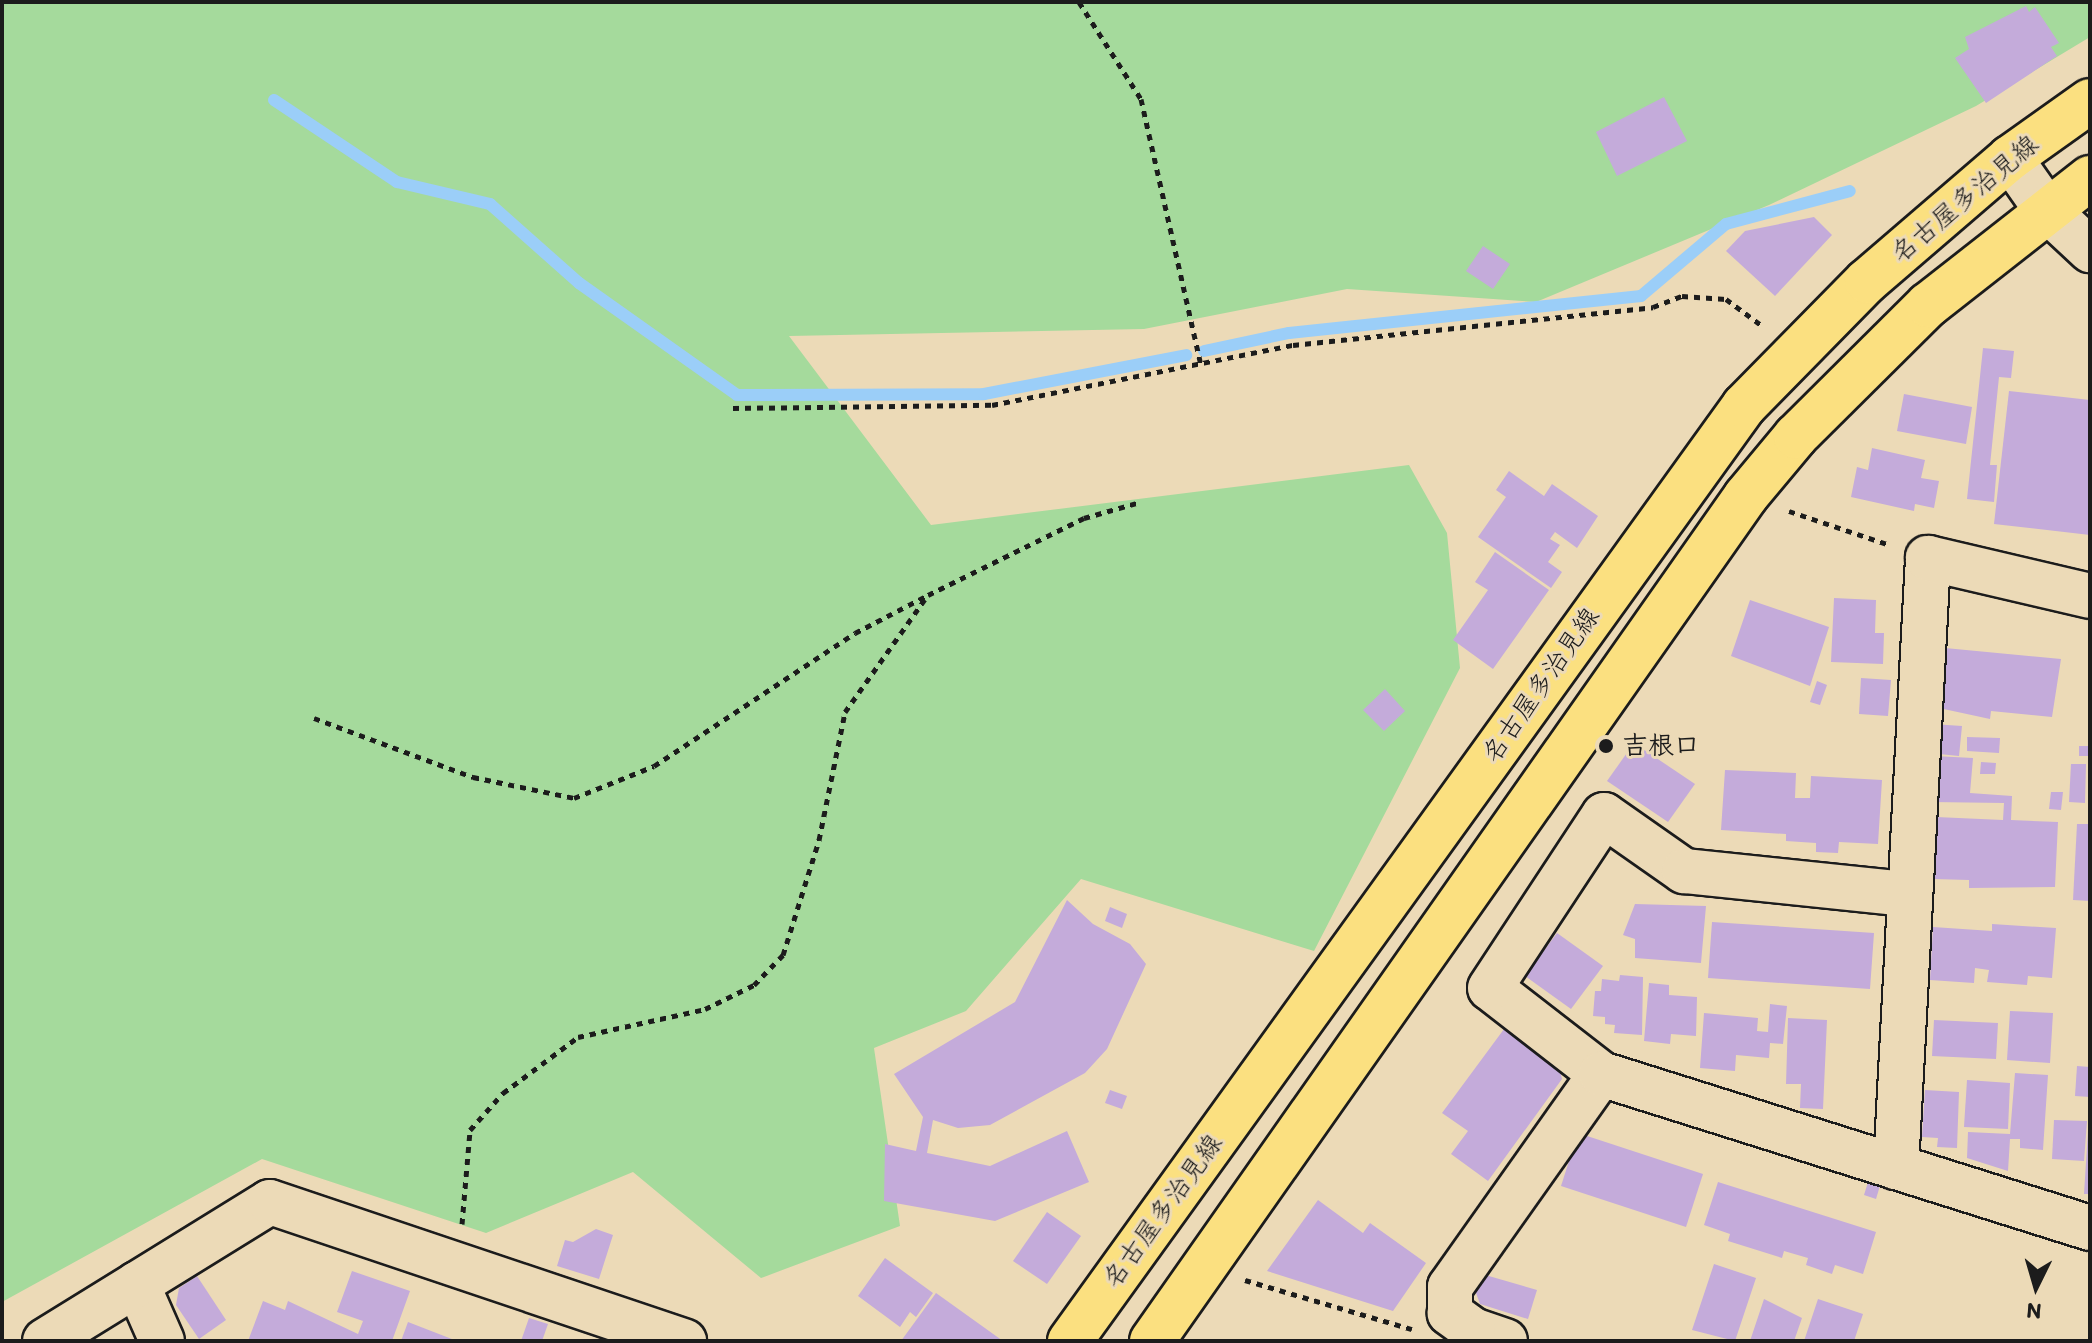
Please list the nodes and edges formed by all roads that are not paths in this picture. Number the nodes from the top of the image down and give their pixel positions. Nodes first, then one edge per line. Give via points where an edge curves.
1 (2090, 101) edge
2 (2010, 158) junction
3 (2090, 178) edge
4 (2045, 208) junction
5 (2090, 250) edge
6 (2090, 596) edge
7 (1907, 894) junction
8 (1601, 1074) junction
9 (1896, 1167) junction
10 (2090, 1228) edge
11 (137, 1284) junction
12 (599, 1329) edge
13 (45, 1341) edge
14 (162, 1341) edge
15 (684, 1341) edge
16 (1070, 1341) edge
17 (1152, 1341) edge
18 (1505, 1341) edge

1 - 2 main road, 名古屋多治見線
2 - 4 street
2 - 16 main road, 名古屋多治見線 via 1867,281 1744,406
3 - 4 main road
4 - 5 street
4 - 17 main road via 1928,305 1796,436 1746,496
6 - 7 street via 1928,558
7 - 8 street via 1684,871 1604,815 1490,988
7 - 9 street
8 - 9 street
8 - 18 street via 1450,1287 1450,1313 1473,1330
9 - 10 street
11 - 12 street via 270,1202 459,1267
11 - 13 street
11 - 14 street
12 - 15 street

